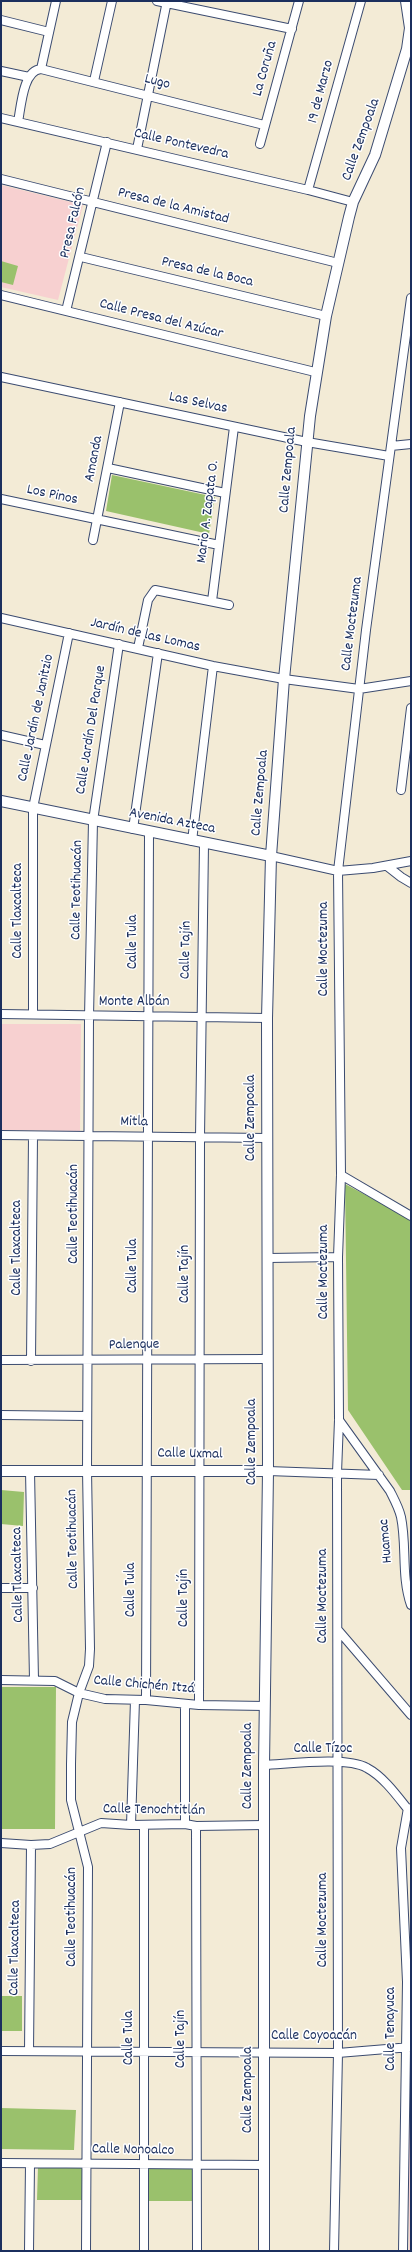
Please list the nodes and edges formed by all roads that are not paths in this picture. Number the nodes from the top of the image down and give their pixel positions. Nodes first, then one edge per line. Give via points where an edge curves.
1 (56, 1) edge
2 (112, 1) edge
3 (157, 1) edge
4 (299, 1) edge
5 (361, 1) edge
6 (406, 1) edge
7 (167, 2) edge
8 (1, 20) edge
9 (292, 29) junction
10 (49, 32) junction
11 (41, 69) junction
12 (1, 71) edge
13 (29, 77) junction
14 (94, 81) junction
15 (148, 95) junction
16 (1, 118) edge
17 (18, 122) junction
18 (264, 125) junction
19 (107, 142) junction
20 (260, 144) dead end
21 (137, 149) junction
22 (1, 179) edge
23 (308, 190) junction
24 (94, 201) junction
25 (353, 202) junction
26 (81, 257) junction
27 (338, 263) junction
28 (1, 295) edge
29 (411, 298) edge
30 (66, 311) junction
31 (326, 316) junction
32 (409, 346) edge
33 (315, 372) junction
34 (1, 377) edge
35 (120, 402) junction
36 (234, 427) junction
37 (307, 442) junction
38 (411, 444) edge
39 (391, 446) junction
40 (389, 456) junction
41 (108, 468) junction
42 (225, 493) junction
43 (1, 499) edge
44 (97, 520) junction
45 (93, 540) dead end
46 (219, 545) junction
47 (212, 601) junction
48 (229, 605) dead end
49 (1, 618) edge
50 (69, 633) junction
51 (119, 644) junction
52 (138, 648) junction
53 (158, 653) junction
54 (213, 666) junction
55 (284, 679) junction
56 (411, 681) edge
57 (359, 689) junction
58 (411, 708) edge
59 (1, 735) edge
60 (45, 745) junction
61 (401, 790) dead end
62 (1, 801) edge
63 (33, 808) junction
64 (93, 821) junction
65 (133, 829) junction
66 (149, 832) junction
67 (192, 841) junction
68 (204, 844) junction
69 (271, 856) junction
70 (411, 861) edge
71 (387, 866) junction
72 (338, 872) junction
73 (411, 883) edge
74 (1, 1014) edge
75 (33, 1014) junction
76 (89, 1016) junction
77 (148, 1017) junction
78 (200, 1017) junction
79 (267, 1018) junction
80 (1, 1135) edge
81 (33, 1136) junction
82 (89, 1136) junction
83 (148, 1137) junction
84 (200, 1137) junction
85 (267, 1138) junction
86 (341, 1175) junction
87 (411, 1216) edge
88 (338, 1256) junction
89 (268, 1258) junction
90 (200, 1359) junction
91 (267, 1359) junction
92 (1, 1360) edge
93 (89, 1360) junction
94 (148, 1360) junction
95 (31, 1361) junction
96 (1, 1416) edge
97 (88, 1416) junction
98 (339, 1420) junction
99 (1, 1470) edge
100 (87, 1470) junction
101 (146, 1470) junction
102 (199, 1470) junction
103 (30, 1471) junction
104 (268, 1471) junction
105 (337, 1473) junction
106 (379, 1475) junction
107 (1, 1588) edge
108 (33, 1588) junction
109 (411, 1605) edge
110 (338, 1630) junction
111 (1, 1680) edge
112 (34, 1680) junction
113 (79, 1693) junction
114 (135, 1700) junction
115 (146, 1700) junction
116 (185, 1704) junction
117 (199, 1705) junction
118 (265, 1706) junction
119 (411, 1715) edge
120 (338, 1762) junction
121 (264, 1765) junction
122 (409, 1810) edge
123 (185, 1824) junction
124 (131, 1825) junction
125 (144, 1825) junction
126 (264, 1825) junction
127 (196, 1826) junction
128 (79, 1831) junction
129 (1, 1843) edge
130 (31, 1845) junction
131 (409, 1981) edge
132 (409, 2048) edge
133 (1, 2051) edge
134 (29, 2051) junction
135 (265, 2051) junction
136 (86, 2052) junction
137 (144, 2052) junction
138 (196, 2052) junction
139 (338, 2053) junction
140 (1, 2163) edge
141 (30, 2164) junction
142 (87, 2164) junction
143 (143, 2165) junction
144 (196, 2165) junction
145 (264, 2165) junction
146 (29, 2251) edge
147 (86, 2251) edge
148 (144, 2251) edge
149 (197, 2251) edge
150 (264, 2251) edge
151 (334, 2251) edge
152 (403, 2251) edge

1 - 10 street
2 - 14 street
3 - 7 street
4 - 9 street, La Coruña
5 - 23 street, 19 de Marzo
6 - 25 street, Calle Zempoala via 410,28 407,50 375,155
7 - 9 street
7 - 15 street
8 - 10 street
9 - 18 street, La Coruña
10 - 11 street
11 - 13 street via 35,70
11 - 14 street, Lugo
12 - 13 street
13 - 17 street
14 - 15 street, Lugo
15 - 18 street, Lugo
15 - 21 street
16 - 17 street, Calle Pontevedra
17 - 19 street, Calle Pontevedra
18 - 20 street, La Coruña
19 - 21 street, Calle Pontevedra
19 - 24 street, Presa Falcón
21 - 23 street, Calle Pontevedra
22 - 24 street, Presa de la Amistad
23 - 25 street, Calle Pontevedra
24 - 26 street, Presa Falcón
24 - 27 street, Presa de la Amistad
25 - 27 street, Calle Zempoala
26 - 30 street, Presa Falcón
26 - 31 street, Presa de la Boca
27 - 31 street, Calle Zempoala
28 - 30 street, Calle Presa del Azúcar
29 - 32 street, Calle Moctezuma
30 - 33 street, Calle Presa del Azúcar
31 - 33 street, Calle Zempoala
32 - 39 street, Calle Moctezuma
33 - 37 street, Calle Zempoala
34 - 35 street, Las Selvas
35 - 36 street, Las Selvas
35 - 41 street, Amanda
36 - 37 street, Las Selvas
36 - 42 street, Mario A. Zapata O.
37 - 40 street, Las Selvas
37 - 55 street, Calle Zempoala
38 - 39 street
39 - 40 street, Calle Moctezuma
40 - 57 street, Calle Moctezuma
41 - 42 street
41 - 44 street, Amanda
42 - 46 street, Mario A. Zapata O.
43 - 44 street, Los Pinos
44 - 45 street, Amanda
44 - 46 street, Los Pinos
46 - 47 street, Mario A. Zapata O.
47 - 48 street
47 - 52 street via 158,589 153,592 148,600
49 - 50 street, Jardín de las Lomas
50 - 51 street, Jardín de las Lomas
50 - 60 street, Calle Jardín de Janitzio
51 - 52 street, Jardín de las Lomas
51 - 64 street, Calle Jardín Del Parque
52 - 53 street, Jardín de las Lomas
53 - 54 street, Jardín de las Lomas
53 - 65 street
54 - 55 street, Jardín de las Lomas
54 - 67 street
55 - 57 street, Jardín de las Lomas
55 - 69 street, Calle Zempoala
56 - 57 street, Jardín de las Lomas
57 - 72 street, Calle Moctezuma
58 - 61 street
59 - 60 street
60 - 63 street, Calle Jardín de Janitzio
62 - 63 street, Avenida Azteca
63 - 64 street, Avenida Azteca
63 - 75 street, Calle Tlaxcalteca
64 - 65 street, Avenida Azteca
64 - 76 street, Calle Teotihuacán
65 - 66 street, Avenida Azteca
66 - 67 street, Avenida Azteca
66 - 77 street, Calle Tula
67 - 68 street, Avenida Azteca
68 - 69 street, Avenida Azteca
68 - 78 street, Calle Tajín
69 - 72 street, Avenida Azteca
69 - 79 street, Calle Zempoala
70 - 71 street
71 - 72 street
71 - 73 street
72 - 86 street, Calle Moctezuma
74 - 75 street, Monte Albán
75 - 76 street, Monte Albán
76 - 77 street, Monte Albán
76 - 82 street, Calle Teotihuacán
77 - 78 street, Monte Albán
77 - 83 street, Calle Tula
78 - 79 street, Monte Albán
78 - 84 street, Calle Tajín
79 - 85 street, Calle Zempoala
80 - 81 street, Mitla
81 - 82 street, Mitla
81 - 95 street, Calle Tlaxcalteca
82 - 83 street, Mitla
82 - 93 street, Calle Teotihuacán
83 - 84 street, Mitla
83 - 94 street, Calle Tula
84 - 85 street, Mitla
84 - 90 street, Calle Tajín
85 - 89 street, Calle Zempoala
86 - 87 street
86 - 88 street, Calle Moctezuma
88 - 89 street
88 - 98 street, Calle Moctezuma
89 - 91 street, Calle Zempoala
90 - 91 street, Palenque
90 - 94 street, Palenque
90 - 102 street, Calle Tajín
91 - 104 street, Calle Zempoala
92 - 95 street, Palenque
93 - 94 street, Palenque
93 - 95 street, Palenque
93 - 97 street, Calle Teotihuacán
94 - 101 street, Calle Tula
96 - 97 street
97 - 100 street, Calle Teotihuacán
98 - 105 street, Calle Moctezuma
98 - 106 street, Huamac
99 - 103 street, Calle Uxmal
100 - 101 street, Calle Uxmal
100 - 103 street, Calle Uxmal
100 - 113 street, Calle Teotihuacán via 90,1655 87,1674
101 - 102 street, Calle Uxmal
101 - 115 street, Calle Tula
102 - 104 street, Calle Uxmal
102 - 117 street, Calle Tajín
103 - 108 street, Calle Tlaxcalteca
104 - 105 street, Calle Uxmal
104 - 118 street, Calle Zempoala
105 - 106 street, Calle Uxmal
105 - 110 street, Calle Moctezuma
106 - 109 street, Huamac via 390,1491 401,1516 404,1569
107 - 108 street
108 - 112 street, Calle Tlaxcalteca
110 - 119 street
110 - 120 street, Calle Moctezuma
111 - 112 street, Calle Chichén Itzá
112 - 113 street, Calle Chichén Itzá via 55,1681
113 - 114 street, Calle Chichén Itzá via 105,1700
113 - 128 street, Calle Teotihuacán via 72,1722 71,1800
114 - 115 street, Calle Chichén Itzá
114 - 124 street
115 - 116 street, Calle Chichén Itzá
116 - 117 street, Calle Chichén Itzá
116 - 123 street
117 - 118 street, Calle Chichén Itzá
118 - 121 street, Calle Zempoala
120 - 121 street, Calle Tízoc
120 - 122 street, Calle Tízoc via 368,1768
120 - 139 street, Calle Moctezuma
121 - 126 street, Calle Zempoala
122 - 131 street, Calle Tenayuca via 401,1848
123 - 125 street, Calle Tenochtitlán
123 - 127 street, Calle Tenochtitlán
124 - 125 street, Calle Tenochtitlán
124 - 128 street, Calle Tenochtitlán via 101,1823
125 - 137 street, Calle Tula
126 - 127 street, Calle Tenochtitlán
126 - 135 street, Calle Zempoala
127 - 138 street, Calle Tajín
128 - 130 street, Calle Tenochtitlán via 50,1844
128 - 136 street, Calle Teotihuacán via 88,1867
129 - 130 street, Calle Tenochtitlán
130 - 134 street, Calle Tlaxcalteca
131 - 132 street, Calle Tenayuca
132 - 139 street, Calle Coyoacán
132 - 152 street, Calle Tenayuca
133 - 134 street, Calle Coyoacán
134 - 136 street, Calle Coyoacán
135 - 138 street, Calle Coyoacán
135 - 139 street, Calle Coyoacán
135 - 145 street, Calle Zempoala
136 - 137 street, Calle Coyoacán
136 - 142 street, Calle Teotihuacán
137 - 138 street, Calle Coyoacán
137 - 143 street, Calle Tula
138 - 144 street, Calle Tajín
139 - 151 street, Calle Moctezuma
140 - 141 street, Calle Nonoalco
141 - 142 street, Calle Nonoalco
141 - 146 street
142 - 143 street, Calle Nonoalco
142 - 147 street, Calle Teotihuacán
143 - 144 street, Calle Nonoalco
143 - 148 street, Calle Tula
144 - 145 street, Calle Nonoalco
144 - 149 street, Calle Tajín
145 - 150 street, Calle Zempoala

